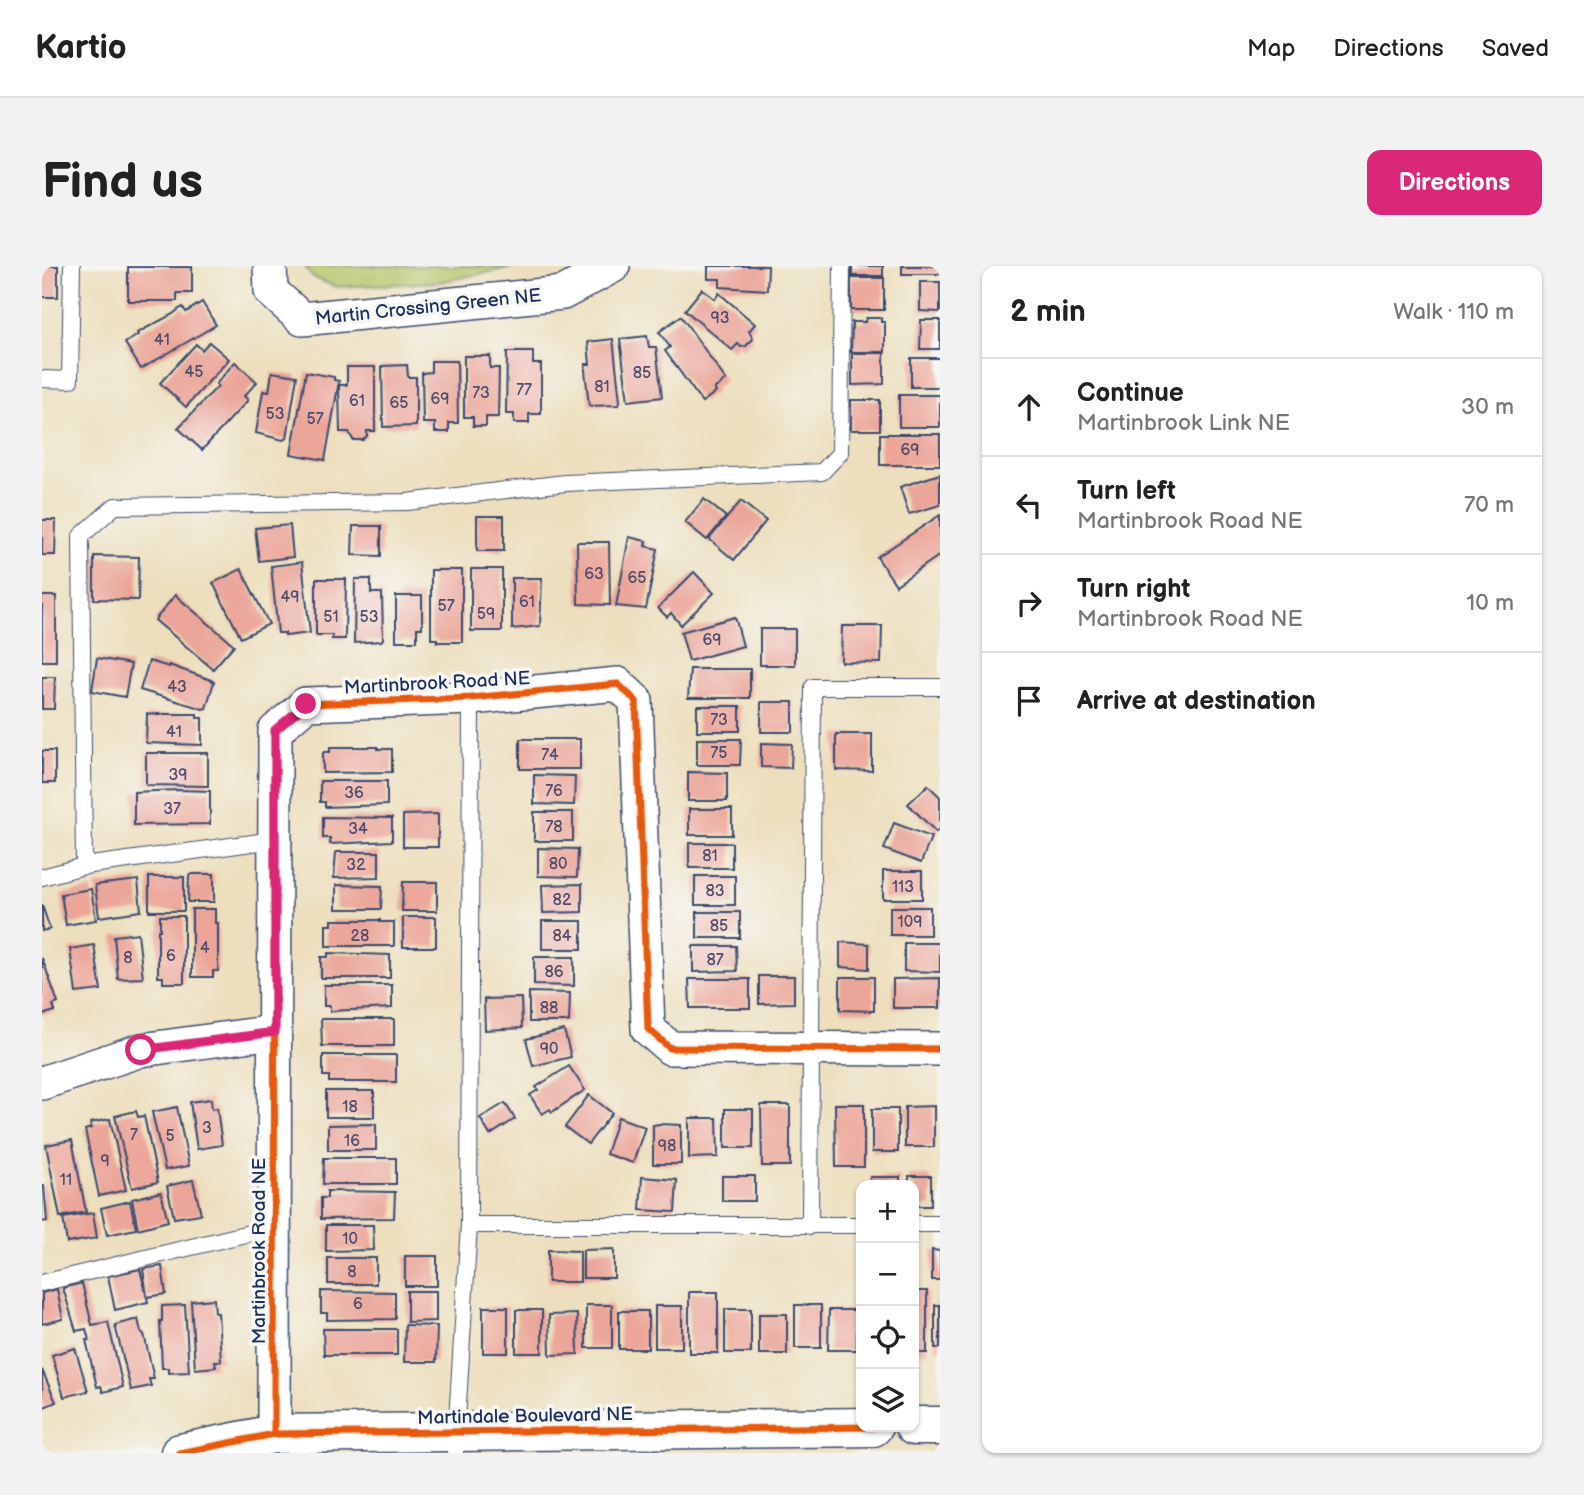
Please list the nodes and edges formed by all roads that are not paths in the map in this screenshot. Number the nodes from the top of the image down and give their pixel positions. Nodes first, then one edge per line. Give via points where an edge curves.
1 (72, 266) edge
2 (270, 266) edge
3 (613, 266) edge
4 (842, 266) edge
5 (42, 379) edge
6 (940, 687) edge
7 (471, 698) junction
8 (274, 840) junction
9 (85, 866) junction
10 (42, 877) edge
11 (275, 1032) junction
12 (810, 1048) junction
13 (940, 1049) edge
14 (42, 1083) edge
15 (919, 1224) edge
16 (940, 1224) edge
17 (469, 1225) junction
18 (856, 1225) edge
19 (810, 1226) junction
20 (274, 1227) junction
21 (42, 1283) edge
22 (919, 1426) edge
23 (940, 1426) edge
24 (856, 1428) edge
25 (274, 1434) junction
26 (455, 1442) edge
27 (180, 1453) edge

1 - 5 lane via 70,380
2 - 3 street, Martin Crossing Green NE via 271,291 302,319 564,293
4 - 9 lane via 840,453 822,472 565,483 407,502 115,506 81,537
6 - 12 lane via 813,687
7 - 8 street, Martinbrook Road NE via 306,704 275,730
7 - 12 street, Martinbrook Road NE via 618,684 636,701 648,1029 670,1048
7 - 17 lane
8 - 9 lane
8 - 11 street, Martinbrook Road NE
9 - 10 lane
11 - 14 street via 141,1050
11 - 20 street, Martinbrook Road NE
12 - 13 street, Martinbrook Road NE
12 - 19 lane
15 - 16 lane
17 - 19 lane
17 - 26 lane
18 - 19 lane
20 - 21 lane
20 - 25 street, Martinbrook Road NE
22 - 23 street
24 - 26 street, Martindale Boulevard NE
25 - 26 street, Martindale Boulevard NE
25 - 27 street, Martindale Boulevard NE

